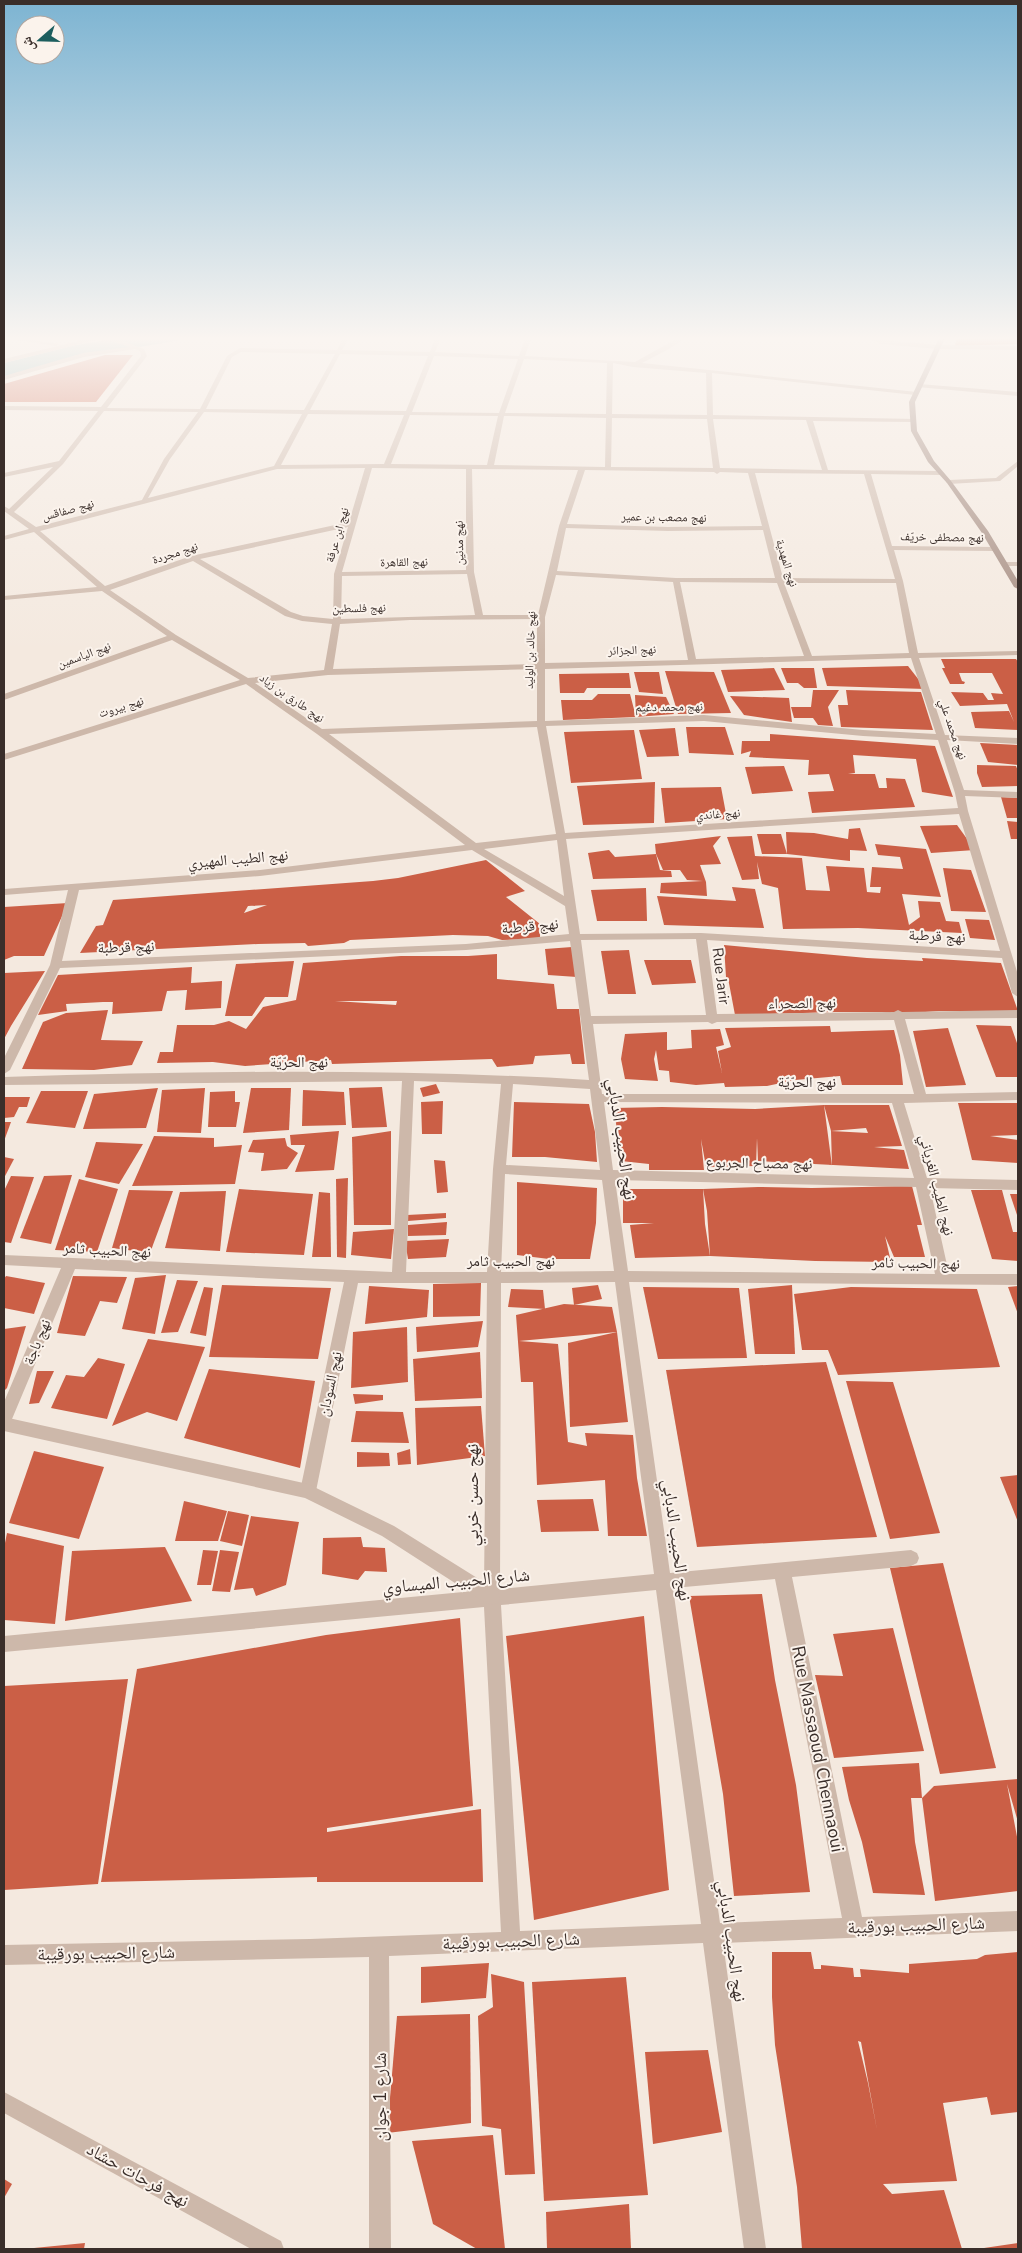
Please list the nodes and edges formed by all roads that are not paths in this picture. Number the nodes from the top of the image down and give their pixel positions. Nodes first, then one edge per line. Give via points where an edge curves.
1 (79, 441) edge
2 (180, 441) edge
3 (291, 441) edge
4 (396, 441) edge
5 (496, 441) edge
6 (608, 441) edge
7 (713, 441) edge
8 (816, 441) edge
9 (919, 441) edge
10 (1018, 463) edge
11 (62, 464) junction
12 (369, 466) junction
13 (387, 466) junction
14 (277, 467) junction
15 (469, 467) junction
16 (490, 467) junction
17 (582, 469) junction
18 (608, 470) junction
19 (717, 472) junction
20 (750, 472) junction
21 (826, 473) junction
22 (867, 473) junction
23 (940, 473) junction
24 (4, 475) edge
25 (949, 482) junction
26 (145, 501) junction
27 (7, 510) edge
28 (352, 524) junction
29 (562, 526) junction
30 (765, 528) junction
31 (35, 530) junction
32 (4, 538) edge
33 (890, 548) junction
34 (994, 549) junction
35 (194, 558) junction
36 (1005, 564) junction
37 (1018, 564) edge
38 (470, 572) junction
39 (554, 573) junction
40 (338, 574) junction
41 (676, 580) junction
42 (780, 581) junction
43 (899, 581) junction
44 (1018, 587) edge
45 (104, 589) junction
46 (4, 598) edge
47 (479, 617) junction
48 (541, 617) junction
49 (337, 621) junction
50 (173, 637) junction
51 (1018, 653) edge
52 (914, 656) junction
53 (809, 659) junction
54 (692, 660) junction
55 (541, 666) junction
56 (328, 672) junction
57 (247, 681) junction
58 (4, 697) edge
59 (541, 723) junction
60 (320, 732) junction
61 (943, 738) junction
62 (1018, 741) edge
63 (4, 758) edge
64 (960, 793) junction
65 (1018, 795) edge
66 (964, 811) junction
67 (561, 836) junction
68 (474, 847) junction
69 (74, 888) junction
70 (4, 892) edge
71 (570, 904) junction
72 (701, 936) junction
73 (575, 937) junction
74 (1006, 955) junction
75 (56, 965) junction
76 (1018, 993) edge
77 (898, 1014) junction
78 (1018, 1014) edge
79 (586, 1020) junction
80 (712, 1020) junction
81 (4, 1070) edge
82 (408, 1077) junction
83 (507, 1078) junction
84 (4, 1080) edge
85 (596, 1092) junction
86 (1018, 1096) edge
87 (897, 1098) junction
88 (921, 1098) junction
89 (499, 1169) junction
90 (607, 1175) junction
91 (922, 1183) junction
92 (1018, 1185) edge
93 (4, 1260) edge
94 (70, 1264) junction
95 (621, 1276) junction
96 (352, 1277) junction
97 (399, 1277) junction
98 (494, 1278) junction
99 (943, 1279) junction
100 (1018, 1280) edge
101 (4, 1419) edge
102 (4, 1424) edge
103 (308, 1491) junction
104 (911, 1558) dead end
105 (782, 1570) junction
106 (663, 1581) junction
107 (492, 1597) junction
108 (4, 1644) edge
109 (1018, 1921) edge
110 (854, 1927) junction
111 (711, 1933) junction
112 (511, 1941) junction
113 (379, 1946) junction
114 (4, 1955) edge
115 (4, 2102) edge
116 (273, 2249) edge
117 (380, 2249) edge
118 (755, 2249) edge

1 - 11 street
2 - 26 street
3 - 14 street
4 - 13 street
5 - 16 street
6 - 18 street
7 - 19 street
8 - 21 street
9 - 23 main road
10 - 25 street via 998,480
11 - 24 street
11 - 27 street
12 - 13 street, نهج صفاقس
12 - 14 street, نهج صفاقس
12 - 28 street, نهج ابن عرفة
13 - 15 street, نهج صفاقس
14 - 26 street, نهج صفاقس
15 - 16 street, نهج صفاقس
15 - 38 street, نهج مدنين
16 - 17 street, نهج صفاقس
17 - 18 street, نهج صفاقس
17 - 29 street, نهج خالد بن الوليد
18 - 19 street, نهج صفاقس
19 - 20 street, نهج صفاقس
20 - 21 street, نهج صفاقس
20 - 30 street, نهج المهدية
21 - 22 street, نهج صفاقس
22 - 23 street, نهج صفاقس
22 - 33 street, نهج محمد علي
23 - 25 main road
25 - 34 main road
26 - 31 street, نهج صفاقس
27 - 31 street, نهج طارق بن زياد
28 - 35 street, نهج مجردة
28 - 40 street, نهج ابن عرفة
29 - 30 street, نهج مصعب بن عمير
29 - 39 street, نهج خالد بن الوليد
30 - 42 street, نهج المهدية
31 - 32 street, نهج صفاقس
31 - 45 street, نهج طارق بن زياد
33 - 34 street, نهج مصطفى خريّف
33 - 43 street, نهج محمد علي
34 - 36 main road
35 - 45 street, نهج مجردة
35 - 49 street, نهج فلسطين via 288,614
36 - 37 street
36 - 44 main road
38 - 40 street, نهج القاهرة
38 - 47 street, نهج مدنين
39 - 41 street
39 - 48 street, نهج خالد بن الوليد
40 - 49 street, نهج ابن عرفة
41 - 42 street
41 - 54 street
42 - 43 street
42 - 53 street, نهج المهدية
43 - 52 street, نهج محمد علي
45 - 46 street, نهج مجردة
45 - 50 street, نهج طارق بن زياد
47 - 48 street, نهج فلسطين
47 - 49 street, نهج فلسطين
48 - 55 street, نهج خالد بن الوليد
49 - 56 street, نهج ابن عرفة
50 - 57 street, نهج طارق بن زياد
50 - 58 street, نهج الياسمين
51 - 52 street, نهج الجزائر
52 - 53 street, نهج الجزائر
52 - 61 street, نهج محمد علي
53 - 54 street, نهج الجزائر
54 - 55 street, نهج الجزائر
55 - 56 street, نهج الجزائر
55 - 59 street, نهج خالد بن الوليد
56 - 57 street, نهج الجزائر
57 - 60 street, نهج طارق بن زياد
57 - 63 street, نهج بيروت
59 - 60 street, نهج محمد دغيم
59 - 61 street, نهج محمد دغيم via 718,719
59 - 67 street, نهج خالد بن الوليد
60 - 68 street, نهج طارق بن زياد
61 - 62 street, نهج محمد دغيم
61 - 64 street, نهج محمد علي
64 - 65 street
64 - 66 street, نهج محمد علي
66 - 67 street, نهج غاندي
66 - 74 street, نهج محمد علي
67 - 68 street, نهج غاندي
67 - 71 street, نهج الحبيب الدبابي
68 - 69 street, نهج الطيب المهيري via 260,873
68 - 71 street, نهج طارق بن زياد
69 - 70 street, نهج الطيب المهيري
69 - 75 street
71 - 73 street, نهج الحبيب الدبابي
72 - 73 street, نهج قرطبة
72 - 74 street, نهج قرطبة
72 - 80 street, Rue Jarir
73 - 75 street, نهج قرطبة via 466,947
73 - 79 street, نهج الحبيب الدبابي
74 - 76 street, نهج محمد علي
75 - 81 street
77 - 78 street, نهج الصحراء
77 - 80 street, نهج الصحراء
77 - 88 street
79 - 80 street, نهج الصحراء
79 - 85 street, نهج الحبيب الدبابي
82 - 83 street, نهج الحرّيّة
82 - 84 street, نهج الحرّيّة
82 - 97 street
83 - 85 street, نهج الحرّيّة
83 - 89 street, نهج حسن خربي
85 - 87 street, نهج الحرّيّة
85 - 90 street, نهج الحبيب الدبابي
86 - 88 street, نهج الحرّيّة
87 - 88 street, نهج الحرّيّة
87 - 91 street, نهج الطيب الغرياني
89 - 90 street, نهج مصباح الجربوع
89 - 98 street, نهج حسن خربي
90 - 91 street, نهج مصباح الجربوع
90 - 95 street, نهج الحبيب الدبابي
91 - 92 street, نهج مصباح الجربوع
91 - 99 street, نهج الطيب الغرياني
93 - 94 street, نهج الحبيب ثامر
94 - 96 street, نهج الحبيب ثامر
94 - 101 street, نهج باجة
95 - 98 street, نهج الحبيب ثامر
95 - 99 street, نهج الحبيب ثامر
95 - 106 street, نهج الحبيب الدبابي
96 - 97 street, نهج الحبيب ثامر
96 - 103 street, نهج السودان
97 - 98 street, نهج الحبيب ثامر
98 - 107 street, نهج حسن خربي
99 - 100 street, نهج الحبيب ثامر
102 - 103 street
103 - 107 street via 388,1531
104 - 105 street, شارع الحبيب الميساوي
105 - 106 street, شارع الحبيب الميساوي
105 - 110 street, Rue Massaoud Chennaoui
106 - 107 street, شارع الحبيب الميساوي
106 - 111 street, نهج الحبيب الدبابي
107 - 108 street, شارع الحبيب الميساوي
107 - 112 street, نهج حسن خربي
109 - 110 street, شارع الحبيب بورقيبة
110 - 111 street, شارع الحبيب بورقيبة
111 - 112 street, شارع الحبيب بورقيبة
111 - 118 street, نهج الحبيب الدبابي
112 - 113 street, شارع الحبيب بورقيبة
113 - 114 street, شارع الحبيب بورقيبة
113 - 117 street, شارع 1 جوان
115 - 116 street, نهج فرحات حشاد

